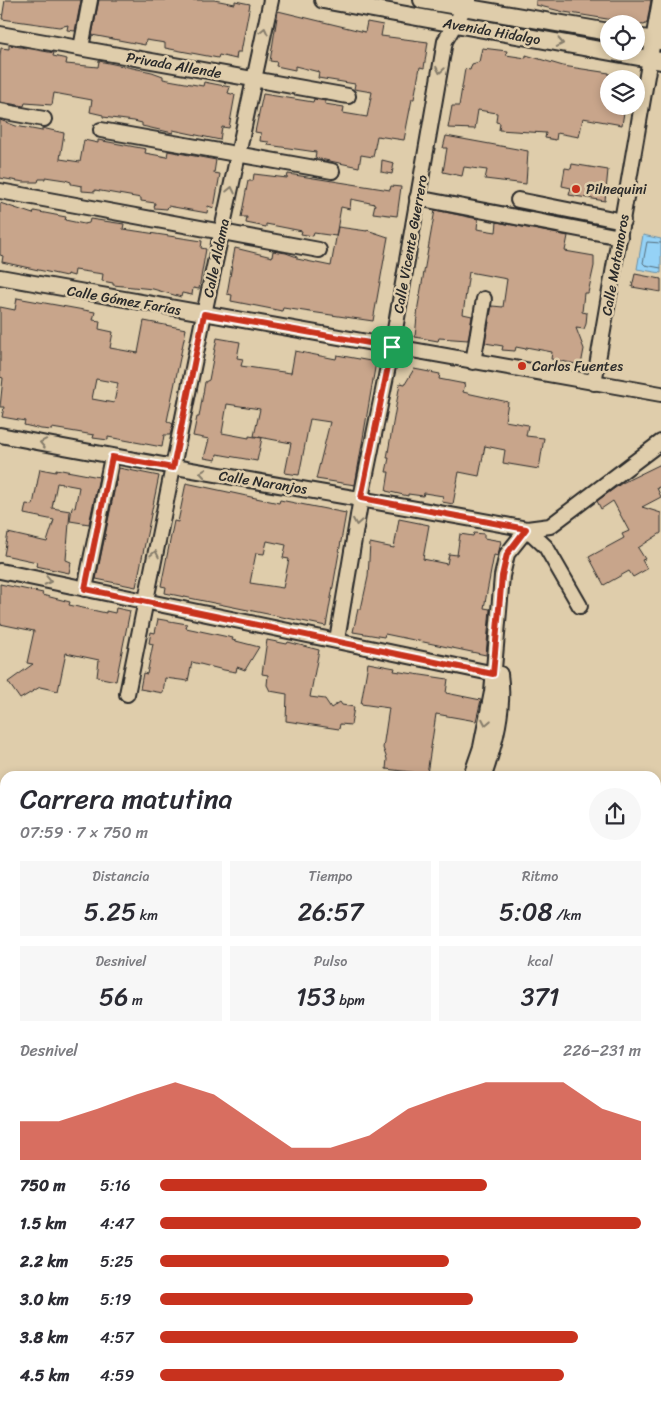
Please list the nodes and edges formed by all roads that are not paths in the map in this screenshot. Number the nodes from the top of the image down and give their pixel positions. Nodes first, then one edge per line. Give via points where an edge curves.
1 (90, 0) edge
2 (271, 0) edge
3 (323, 0) edge
4 (422, 0) edge
5 (660, 0) edge
6 (467, 4) edge
7 (455, 24) junction
8 (600, 30) edge
9 (0, 34) edge
10 (657, 41) edge
11 (81, 48) junction
12 (656, 60) edge
13 (253, 79) junction
14 (348, 96) dead end
15 (0, 111) edge
16 (44, 119) dead end
17 (101, 130) dead end
18 (238, 154) junction
19 (332, 171) dead end
20 (0, 191) edge
21 (417, 198) junction
22 (518, 200) dead end
23 (623, 221) junction
24 (222, 232) junction
25 (620, 237) junction
26 (319, 250) dead end
27 (0, 277) edge
28 (484, 299) dead end
29 (204, 314) junction
30 (392, 347) junction
31 (473, 362) junction
32 (594, 383) junction
33 (661, 394) edge
34 (0, 435) edge
35 (661, 442) edge
36 (112, 457) junction
37 (173, 468) junction
38 (361, 498) junction
39 (526, 529) junction
40 (0, 571) edge
41 (85, 589) junction
42 (146, 602) junction
43 (580, 606) dead end
44 (337, 640) junction
45 (497, 674) junction
46 (127, 694) dead end
47 (473, 771) edge
48 (486, 771) edge

1 - 11 street
13 -> 2 street, Calle Aldama
3 - 7 main road, Avenida Hidalgo
4 - 6 main road, Avenida Hidalgo
5 - 10 street, Calle Matamoros
6 - 7 street, Calle Vicente Guerrero
6 - 8 main road, Avenida Hidalgo
7 -> 12 main road, Avenida Hidalgo
7 -> 21 street, Calle Vicente Guerrero via 445,41
9 - 11 street, Privada Allende
10 - 12 street, Calle Matamoros
11 - 13 street, Privada Allende
12 - 23 street, Calle Matamoros
13 - 14 street, Privada Allende
13 - 18 street, Calle Aldama
15 - 16 street
17 - 18 street
18 - 19 street
24 -> 18 street, Calle Aldama
20 - 24 street
21 - 25 street
21 - 30 street, Calle Vicente Guerrero
22 - 23 street
23 - 25 street, Calle Matamoros
24 - 26 street
24 - 29 street, Calle Aldama
25 - 32 street, Calle Matamoros
27 - 29 street, Calle Gómez Farías
28 - 31 street
29 - 30 street, Calle Gómez Farías
29 - 37 street, Calle Aldama
30 - 31 street, Calle Gómez Farías
30 - 38 street, Calle Vicente Guerrero
31 - 32 street, Calle Gómez Farías
32 - 33 street, Calle Gómez Farías
36 -> 34 street, Calle Naranjos
35 - 39 street via 550,526
36 - 37 street, Calle Naranjos
36 - 41 street
38 -> 37 street, Calle Naranjos
42 -> 37 street, Calle Aldama
38 - 39 street, Calle Naranjos
38 -> 44 street, Calle Vicente Guerrero
39 - 43 street via 546,547
39 - 45 street via 507,554 502,576
40 -> 41 street
41 - 42 street
42 - 44 street
42 - 46 street, Calle Aldama
44 - 45 street
45 -> 47 street
45 - 48 street via 500,703 493,749

